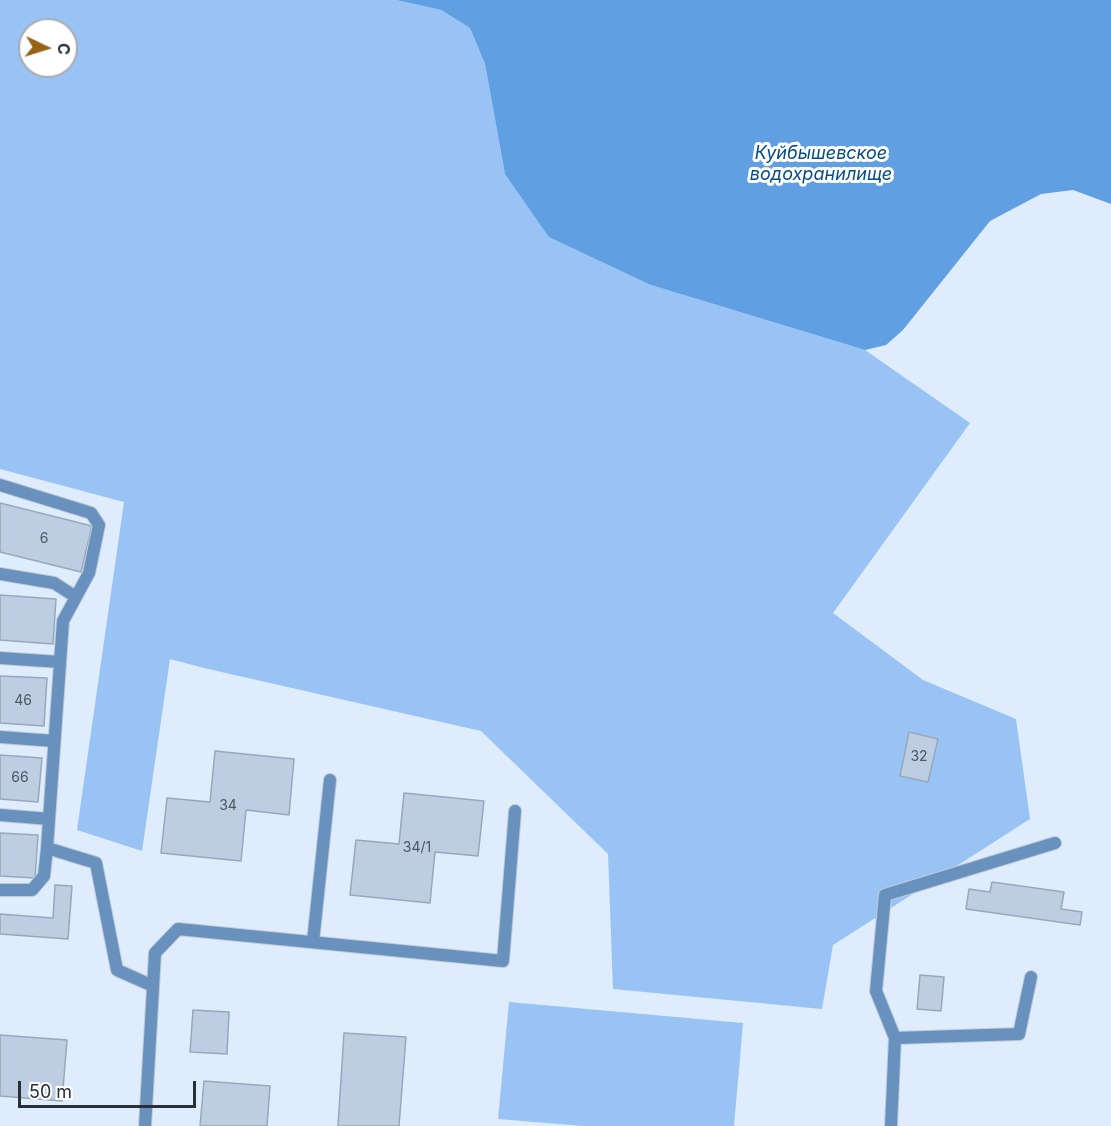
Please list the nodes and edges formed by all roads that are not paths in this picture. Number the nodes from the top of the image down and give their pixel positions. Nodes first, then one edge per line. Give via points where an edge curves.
1 (0, 485) edge
2 (0, 574) edge
3 (76, 597) junction
4 (0, 658) edge
5 (60, 662) junction
6 (0, 737) edge
7 (54, 741) junction
8 (330, 780) dead end
9 (515, 811) dead end
10 (0, 815) edge
11 (49, 819) junction
12 (1055, 843) dead end
13 (47, 848) junction
14 (0, 890) edge
15 (313, 942) junction
16 (1031, 977) dead end
17 (153, 987) junction
18 (895, 1038) junction
19 (145, 1126) edge
20 (891, 1126) edge

1 - 3 lane via 91,513 99,525 89,573
2 - 3 lane via 54,583
3 - 5 lane via 63,621
4 - 5 lane
5 - 7 lane
6 - 7 lane
7 - 11 lane
8 - 15 lane
9 - 15 lane via 504,961
10 - 11 lane
11 - 13 lane
12 - 18 lane via 885,895 876,991
13 - 14 lane via 44,876 32,890
13 - 17 lane via 96,863 117,970
15 - 17 lane via 178,929 155,954
16 - 18 lane via 1020,1034
17 - 19 lane
18 - 20 lane

